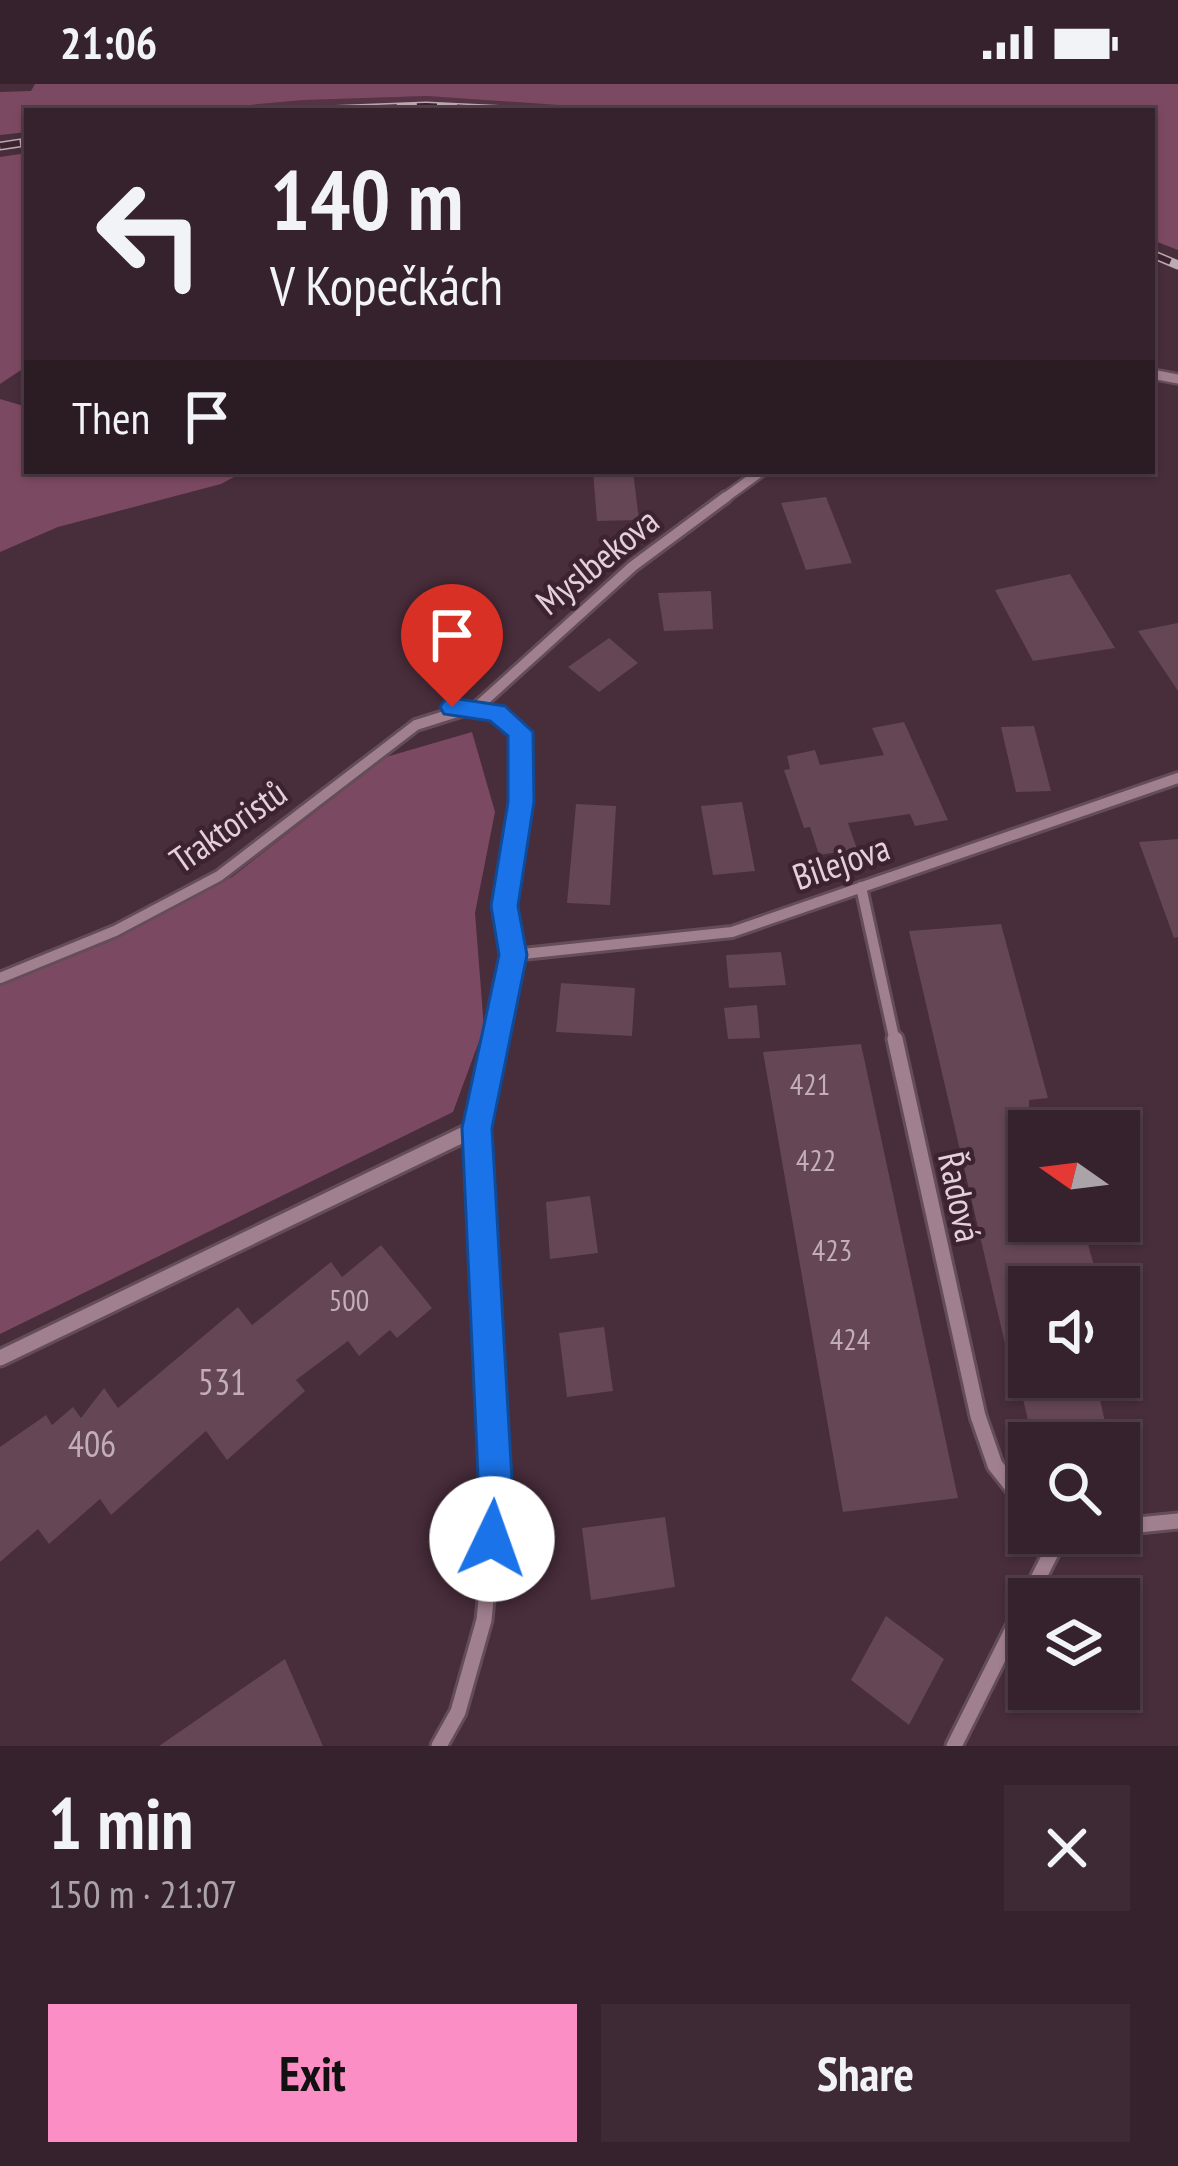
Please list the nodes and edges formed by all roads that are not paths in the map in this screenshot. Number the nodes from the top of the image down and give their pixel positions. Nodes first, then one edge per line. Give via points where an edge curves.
1 (758, 474) edge
2 (477, 707) junction
3 (1178, 778) edge
4 (861, 887) junction
5 (513, 955) junction
6 (0, 978) edge
7 (477, 1128) junction
8 (0, 1358) edge
9 (1008, 1482) edge
10 (1178, 1521) edge
11 (1140, 1524) edge
12 (1046, 1554) edge
13 (439, 1746) edge
14 (954, 1746) edge

1 - 2 street, Myslbekova via 633,566
2 - 5 street via 520,732 521,802 505,906
2 - 6 street, Traktoristů via 452,707 416,725 219,876 116,931
3 - 4 street, Bilejova
4 - 5 street, Bilejova via 732,932
4 - 9 street, Řadová via 978,1416
5 - 7 street
7 - 8 street
7 - 13 street via 496,1498 484,1620 458,1712
10 - 11 street
12 - 14 street

